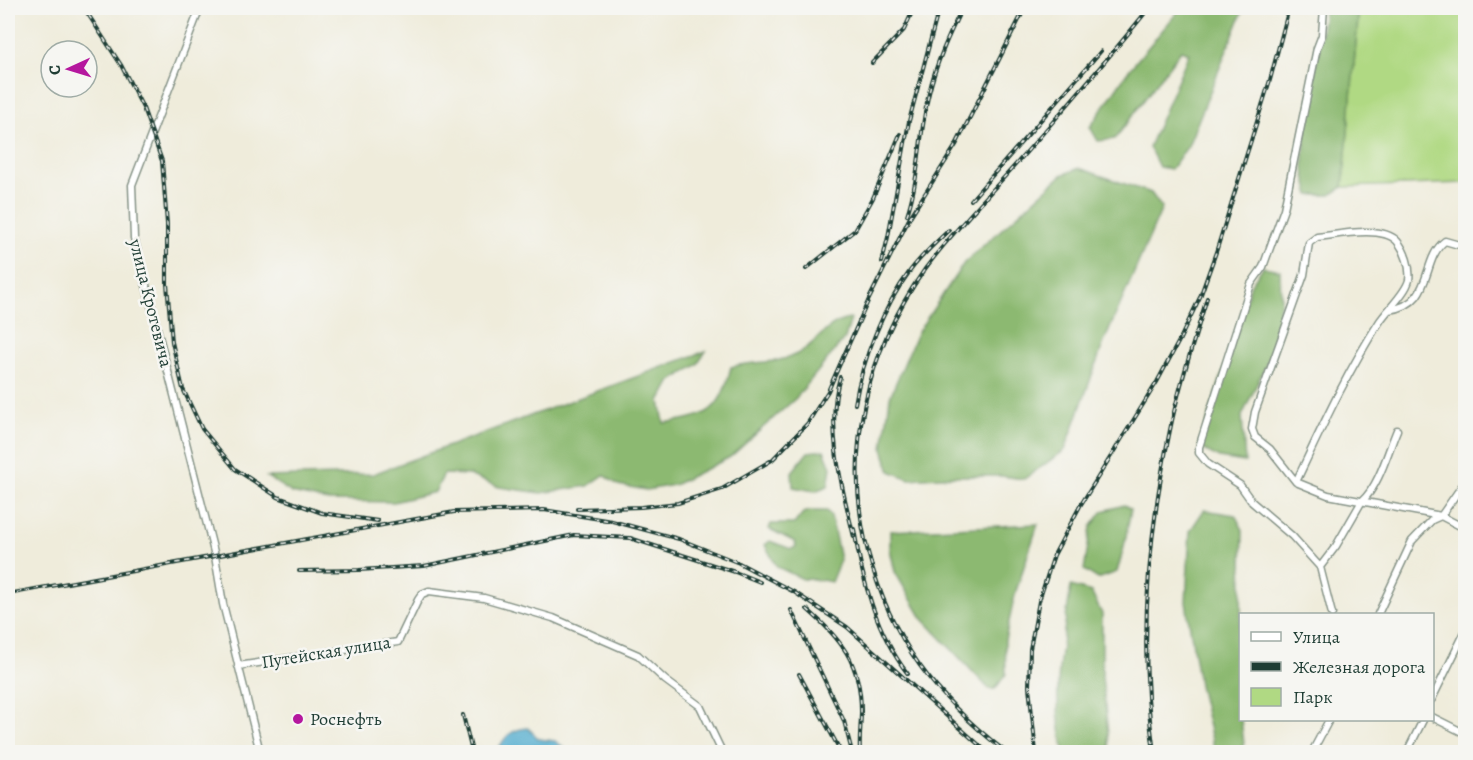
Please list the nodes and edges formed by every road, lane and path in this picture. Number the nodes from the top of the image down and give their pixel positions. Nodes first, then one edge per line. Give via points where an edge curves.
1 (200, 8) edge
2 (1324, 8) edge
3 (1466, 247) edge
4 (1388, 310) junction
5 (1397, 430) dead end
6 (1466, 480) edge
7 (1296, 482) junction
8 (1362, 501) junction
9 (1441, 516) junction
10 (1466, 528) edge
11 (1320, 567) junction
12 (1332, 613) edge
13 (1379, 613) edge
14 (1466, 630) edge
15 (238, 666) junction
16 (1434, 695) edge
17 (1434, 718) edge
18 (1328, 721) edge
19 (1422, 721) edge
20 (1466, 734) edge
21 (260, 753) edge
22 (722, 753) edge
23 (1312, 753) edge
24 (1407, 753) edge

1 - 15 street, улица Кротевича via 132,184 134,238
2 - 11 street via 1322,35 1284,209 1263,267 1251,284 1199,447 1208,464 1240,485 1252,502 1292,536
3 - 4 street via 1445,241 1437,247 1426,280 1416,295 1408,305
4 - 7 street via 1345,379
4 - 7 street via 1409,280 1407,259 1397,240 1381,232 1317,237 1310,243 1304,275 1252,429
5 - 8 street
6 - 9 street
7 - 8 street via 1328,495
8 - 9 street
8 - 11 street
9 - 10 street
9 - 13 street via 1432,520 1412,542
11 - 12 street
14 - 16 street
15 - 21 street, улица Кротевича
15 - 22 street, Путейская улица via 398,642 418,600 429,591 484,598 553,618 638,655 700,706
17 - 20 street
18 - 23 street
19 - 24 street

